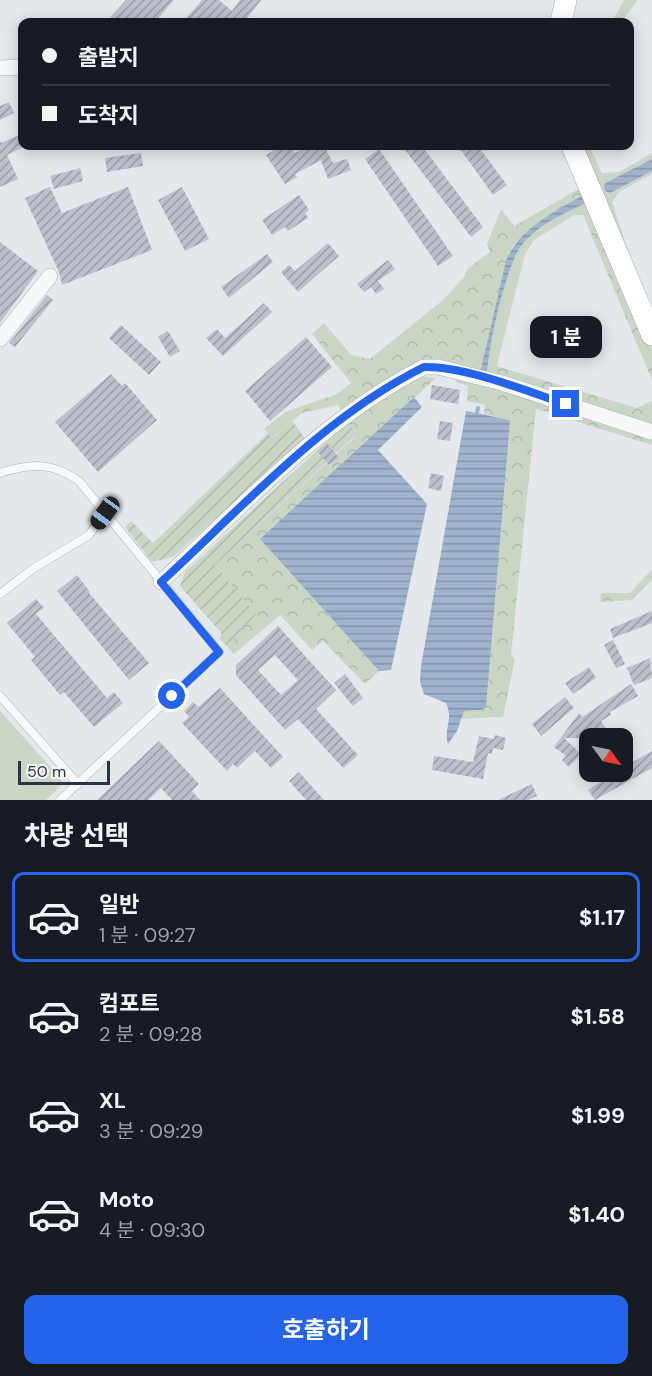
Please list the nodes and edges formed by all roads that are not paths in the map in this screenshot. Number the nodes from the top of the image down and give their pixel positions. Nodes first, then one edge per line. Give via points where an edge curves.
1 (566, 0) edge
2 (562, 18) edge
3 (18, 67) edge
4 (0, 68) edge
5 (574, 150) edge
6 (50, 276) dead end
7 (652, 335) edge
8 (0, 339) edge
9 (652, 432) edge
10 (0, 473) edge
11 (105, 513) junction
12 (161, 582) junction
13 (0, 594) edge
14 (0, 696) edge
15 (78, 784) junction
16 (60, 800) edge

1 - 2 main road
3 - 4 street
5 - 7 main road
6 - 8 street
9 - 12 street via 502,383 424,367 317,439
10 - 11 lane via 38,465 62,470
11 - 12 lane
11 - 13 lane via 88,535
12 - 15 lane via 219,652
14 - 15 lane
15 - 16 lane

